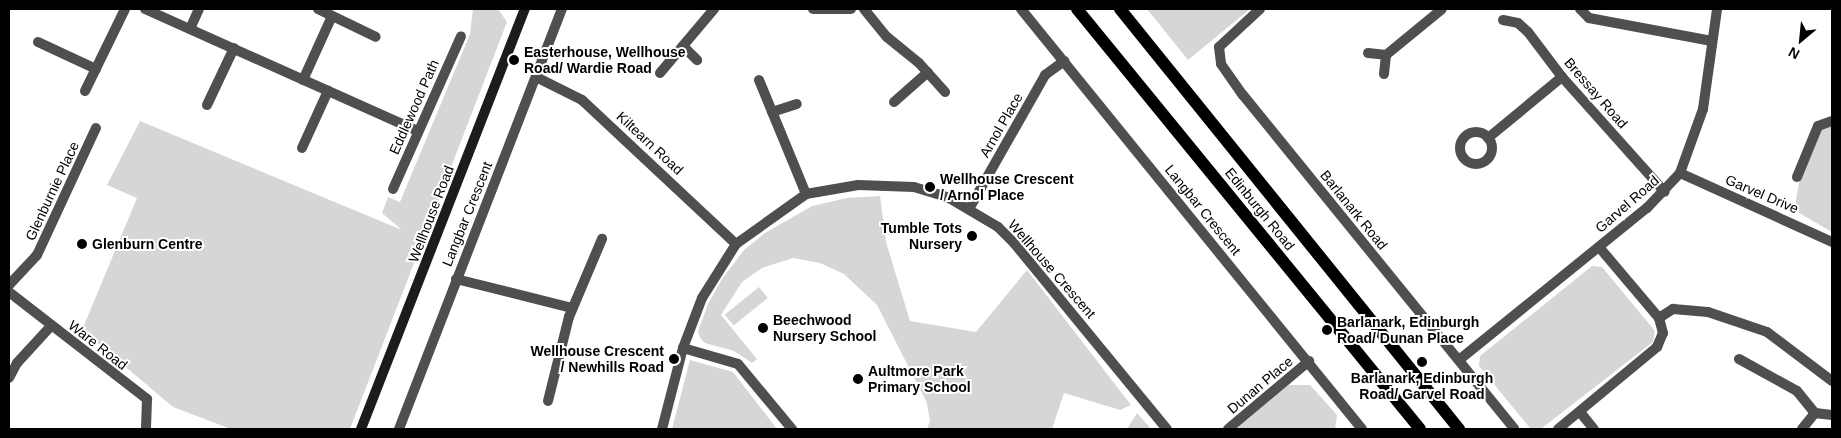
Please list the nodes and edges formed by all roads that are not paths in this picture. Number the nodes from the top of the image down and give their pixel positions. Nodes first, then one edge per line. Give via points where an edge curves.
1 (125, 9) edge
2 (145, 9) edge
3 (199, 9) edge
4 (318, 9) edge
5 (525, 9) edge
6 (562, 9) edge
7 (714, 9) edge
8 (813, 9) edge
9 (851, 9) edge
10 (864, 9) edge
11 (1021, 9) edge
12 (1077, 9) edge
13 (1120, 9) edge
14 (1260, 9) edge
15 (1580, 9) edge
16 (1717, 9) edge
17 (1438, 10) edge
18 (332, 16) junction
19 (1503, 20) dead end
20 (190, 29) junction
21 (461, 36) dead end
22 (376, 37) dead end
23 (1712, 41) junction
24 (38, 42) dead end
25 (683, 46) junction
26 (234, 48) junction
27 (1368, 53) dead end
28 (1386, 55) junction
29 (697, 60) dead end
30 (1064, 61) junction
31 (96, 69) junction
32 (928, 72) junction
33 (660, 73) dead end
34 (1384, 74) dead end
35 (536, 77) junction
36 (1562, 77) junction
37 (303, 80) junction
38 (758, 80) dead end
39 (85, 91) dead end
40 (328, 91) junction
41 (945, 92) dead end
42 (894, 102) dead end
43 (797, 104) dead end
44 (207, 105) dead end
45 (772, 112) junction
46 (1832, 121) edge
47 (96, 128) dead end
48 (418, 131) junction
49 (1488, 138) dead end
50 (302, 148) dead end
51 (1680, 173) junction
52 (1797, 177) dead end
53 (393, 189) dead end
54 (1665, 192) junction
55 (806, 194) junction
56 (969, 209) junction
57 (602, 239) dead end
58 (1832, 242) edge
59 (736, 244) junction
60 (1599, 247) junction
61 (456, 279) junction
62 (9, 284) edge
63 (9, 292) edge
64 (572, 308) junction
65 (1658, 318) junction
66 (51, 326) junction
67 (683, 348) junction
68 (1739, 359) dead end
69 (1458, 360) junction
70 (1309, 361) junction
71 (9, 378) edge
72 (1832, 381) edge
73 (548, 401) dead end
74 (1580, 412) junction
75 (1815, 413) junction
76 (1832, 415) edge
77 (1358, 428) edge
78 (146, 429) edge
79 (361, 429) edge
80 (399, 429) edge
81 (662, 429) edge
82 (792, 429) edge
83 (1167, 429) edge
84 (1228, 429) edge
85 (1420, 429) edge
86 (1459, 429) edge
87 (1514, 429) edge
88 (1558, 429) edge
89 (1594, 429) edge
90 (1802, 429) edge

1 - 31 street
2 - 20 street
3 - 20 street
4 - 18 street
5 - 79 street, Wellhouse Road
6 - 35 street, Langbar Crescent
7 - 25 street
8 - 9 street
10 - 32 street via 887,37
11 - 30 street, Langbar Crescent
12 - 85 main road, Edinburgh Road
13 - 86 main road, Edinburgh Road
14 - 69 street, Barlanark Road via 1219,47 1221,64 1243,96
15 - 23 street via 1589,18
16 - 23 street, Garvel Road
17 - 28 street
18 - 22 street
18 - 37 street
19 - 36 street, Bressay Road via 1518,23
20 - 26 street
21 - 48 street, Eddlewood Path
23 - 51 street, Garvel Road via 1704,109
24 - 31 street
25 - 29 street
25 - 33 street
26 - 37 street
26 - 44 street
27 - 28 street
28 - 34 street
30 - 56 street, Arnol Place via 1045,75
30 - 70 street, Langbar Crescent
31 - 39 street
32 - 41 street
32 - 42 street
35 - 59 street, Kiltearn Road via 582,100
35 - 61 street, Langbar Crescent
36 - 49 street
36 - 54 street, Bressay Road
37 - 40 street
38 - 45 street
40 - 48 street
40 - 50 street
43 - 45 street
45 - 55 street
46 - 52 street via 1818,126
47 - 62 street, Glenburnie Place via 37,254
48 - 53 street, Eddlewood Path
51 - 54 street, Garvel Road
51 - 58 street, Garvel Drive via 1804,226
54 - 60 street, Garvel Road
55 - 56 street, Wellhouse Crescent via 858,185 914,187
55 - 59 street, Wellhouse Crescent
56 - 83 street, Wellhouse Crescent via 998,227 1014,243
57 - 64 street
59 - 67 street, Wellhouse Crescent via 702,298
60 - 65 street
60 - 69 street, Garvel Road
61 - 64 street
61 - 80 street, Langbar Crescent
63 - 66 street, Ware Road
64 - 73 street
65 - 72 street via 1673,309 1708,312 1767,332
65 - 74 street via 1663,333 1657,347
66 - 71 street via 17,363
66 - 78 street, Ware Road via 147,399
67 - 81 street, Wellhouse Crescent
67 - 82 street via 738,364
68 - 75 street via 1797,391
69 - 87 street, Barlanark Road
70 - 77 street, Langbar Crescent
70 - 84 street, Dunan Place
74 - 88 street
74 - 89 street
75 - 76 street
75 - 90 street

